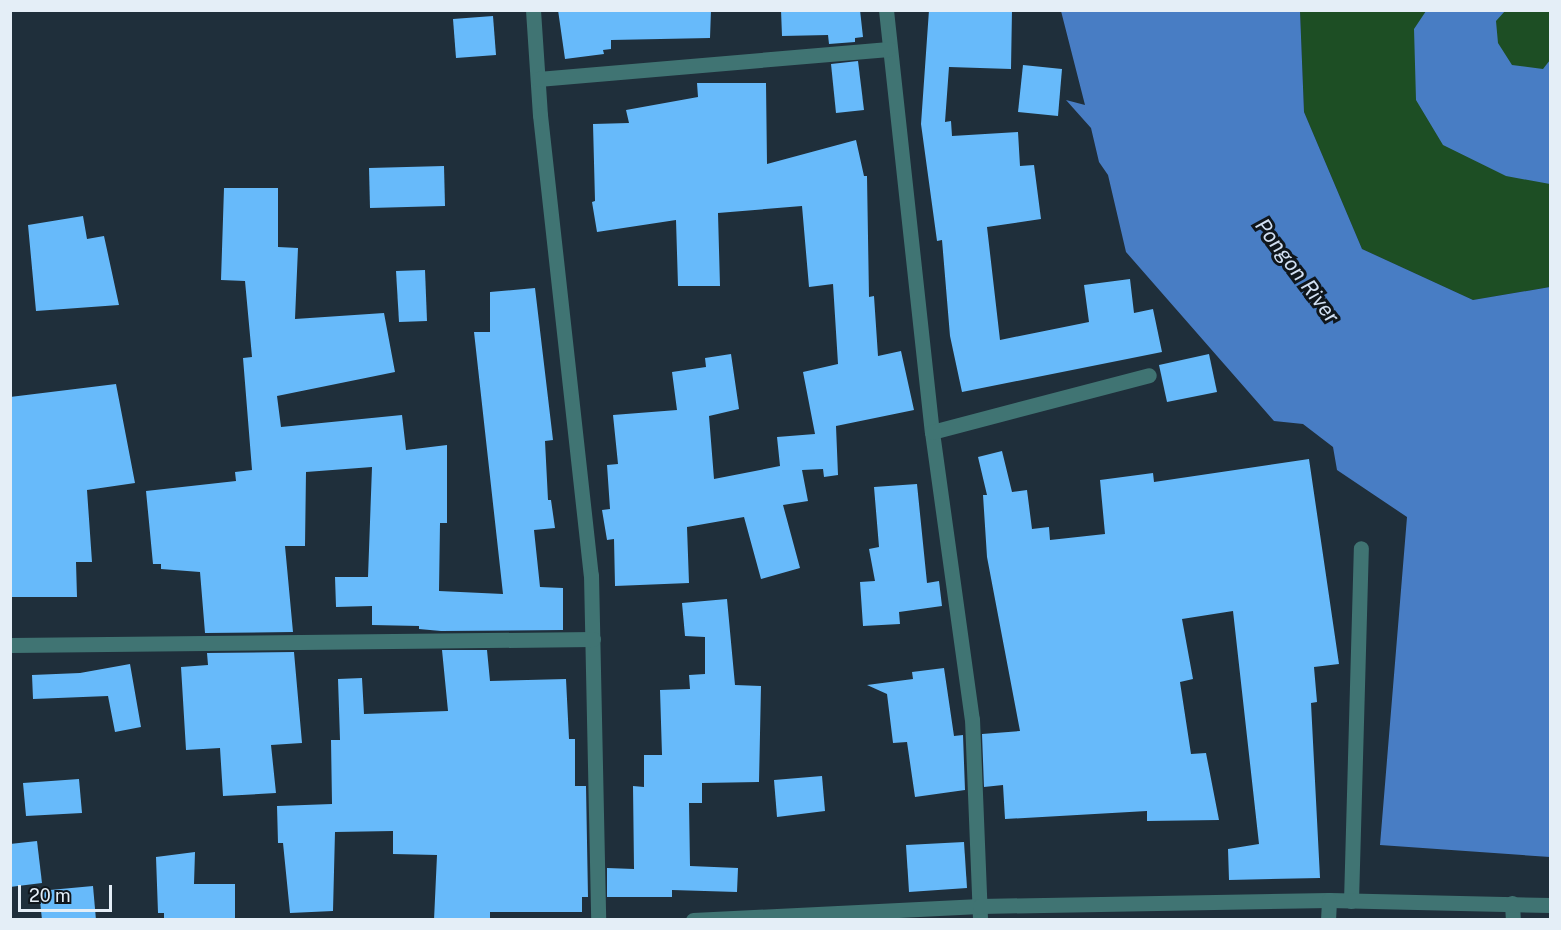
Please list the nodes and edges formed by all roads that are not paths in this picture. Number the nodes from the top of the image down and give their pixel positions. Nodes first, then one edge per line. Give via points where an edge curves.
1 (533, 10) edge
2 (886, 10) edge
3 (889, 49) junction
4 (538, 78) junction
5 (1149, 375) dead end
6 (932, 432) junction
7 (1361, 548) dead end
8 (593, 639) junction
9 (10, 645) edge
10 (1329, 900) junction
11 (1351, 901) junction
12 (1512, 903) junction
13 (1551, 905) edge
14 (980, 913) edge
15 (598, 920) edge
16 (693, 920) edge
17 (1328, 920) edge
18 (1513, 920) edge

1 - 4 street
2 - 3 street
3 - 4 street
3 - 6 street
4 - 8 street via 591,575
5 - 6 street
6 - 14 street via 972,719
7 - 11 street
8 - 9 street
8 - 15 street
10 - 11 street
10 - 14 street
10 - 17 street
11 - 12 street
12 - 13 street
12 - 18 street
14 - 16 street

